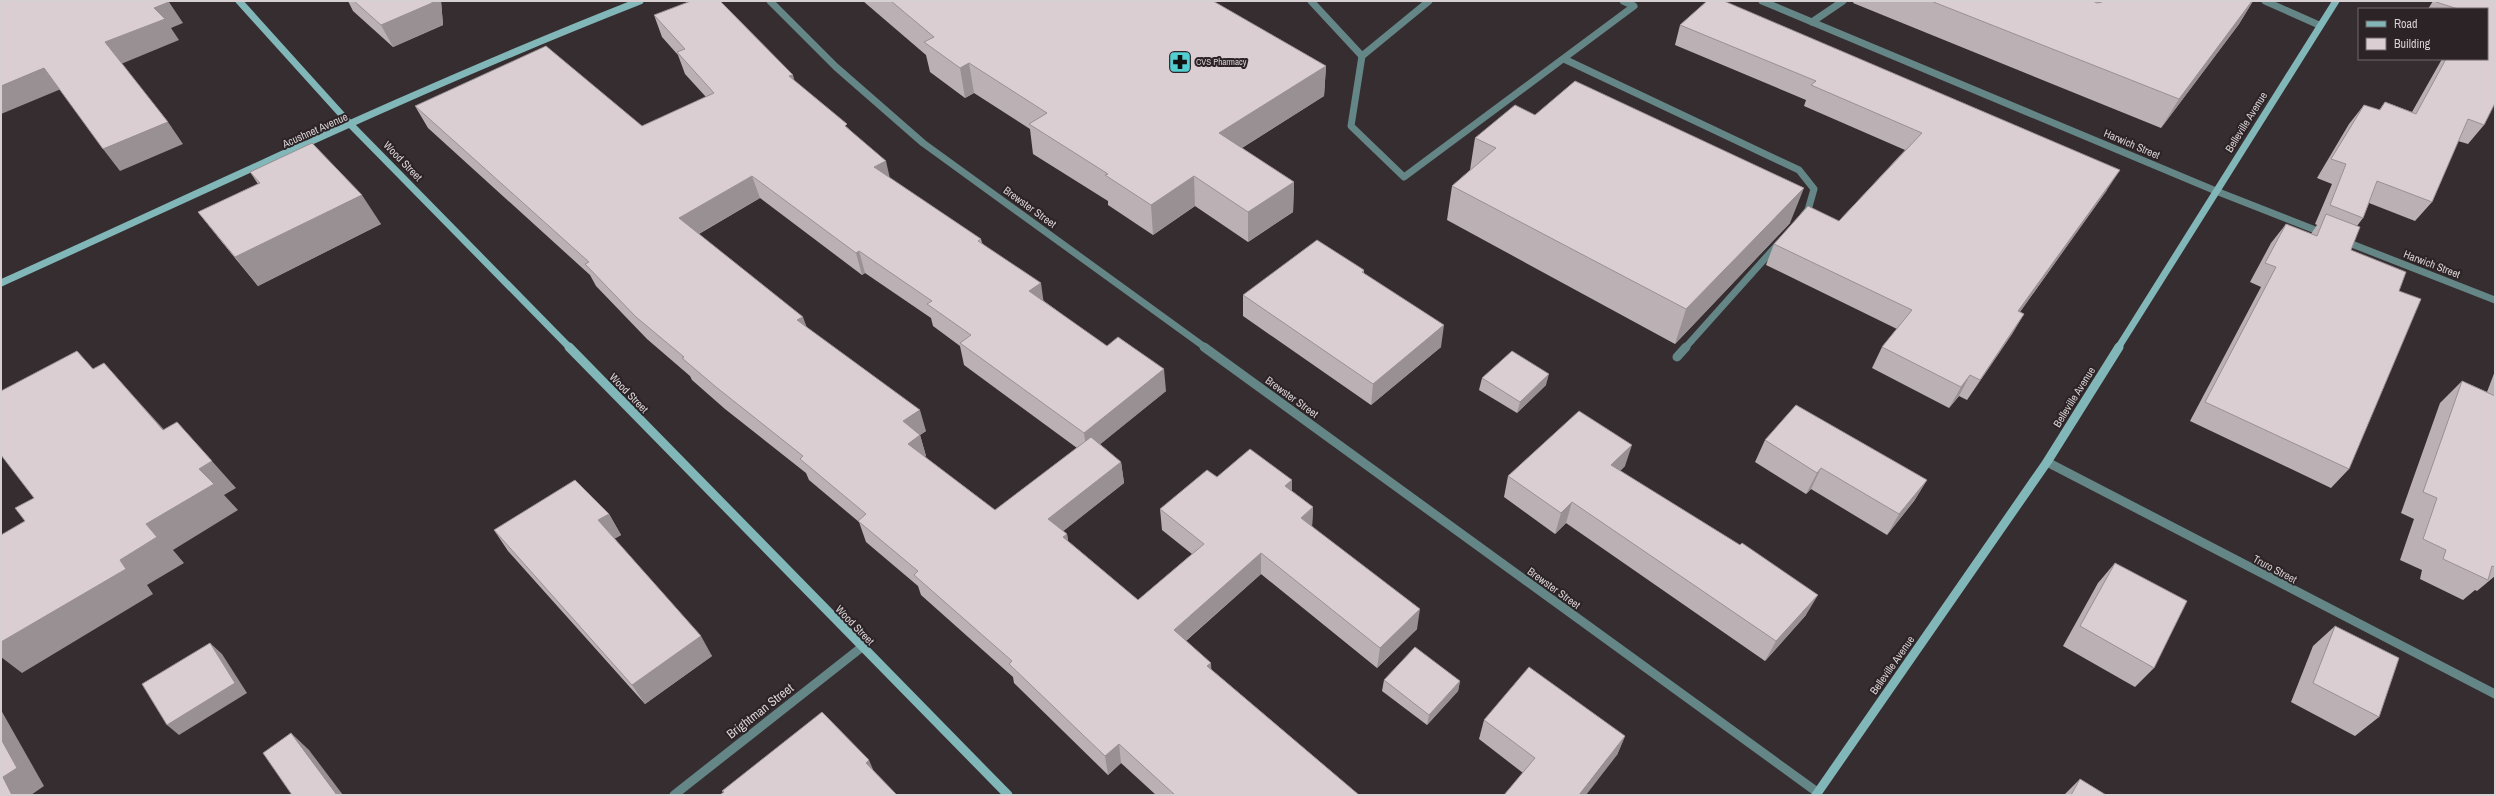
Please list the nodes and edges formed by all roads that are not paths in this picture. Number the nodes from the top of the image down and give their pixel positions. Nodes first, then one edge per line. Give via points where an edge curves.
1 (240, 1) edge
2 (640, 1) edge
3 (770, 1) edge
4 (1311, 1) edge
5 (1429, 1) edge
6 (1623, 1) edge
7 (1762, 1) edge
8 (1843, 1) edge
9 (2265, 1) edge
10 (2336, 1) edge
11 (1812, 22) junction
12 (2319, 25) junction
13 (1362, 56) junction
14 (1564, 59) junction
15 (352, 125) junction
16 (2216, 191) junction
17 (1798, 222) edge
18 (1782, 239) edge
19 (1, 282) edge
20 (2495, 300) edge
21 (1677, 357) dead end
22 (2047, 462) junction
23 (862, 647) junction
24 (2495, 694) edge
25 (1816, 794) edge
26 (674, 795) edge
27 (1008, 795) edge

1 - 15 main road, Wood Street
2 - 15 main road, Acushnet Avenue via 541,40
3 - 25 street, Brewster Street via 836,67 923,143
4 - 13 street
5 - 13 street
6 - 14 street via 1634,6
7 - 11 street, Harwich Street
8 - 11 street
9 - 12 street
10 - 12 main road, Belleville Avenue
11 - 16 street, Harwich Street
12 - 16 main road, Belleville Avenue
13 - 14 street via 1351,126 1404,177
14 - 17 street via 1799,170 1814,189 1808,210
15 - 19 main road, Acushnet Avenue
15 - 23 main road, Wood Street
16 - 20 street, Harwich Street
16 - 22 main road, Belleville Avenue
18 - 21 street
22 - 24 street, Truro Street via 2281,586
22 - 25 main road, Belleville Avenue
23 - 26 street, Brightman Street
23 - 27 main road, Wood Street

